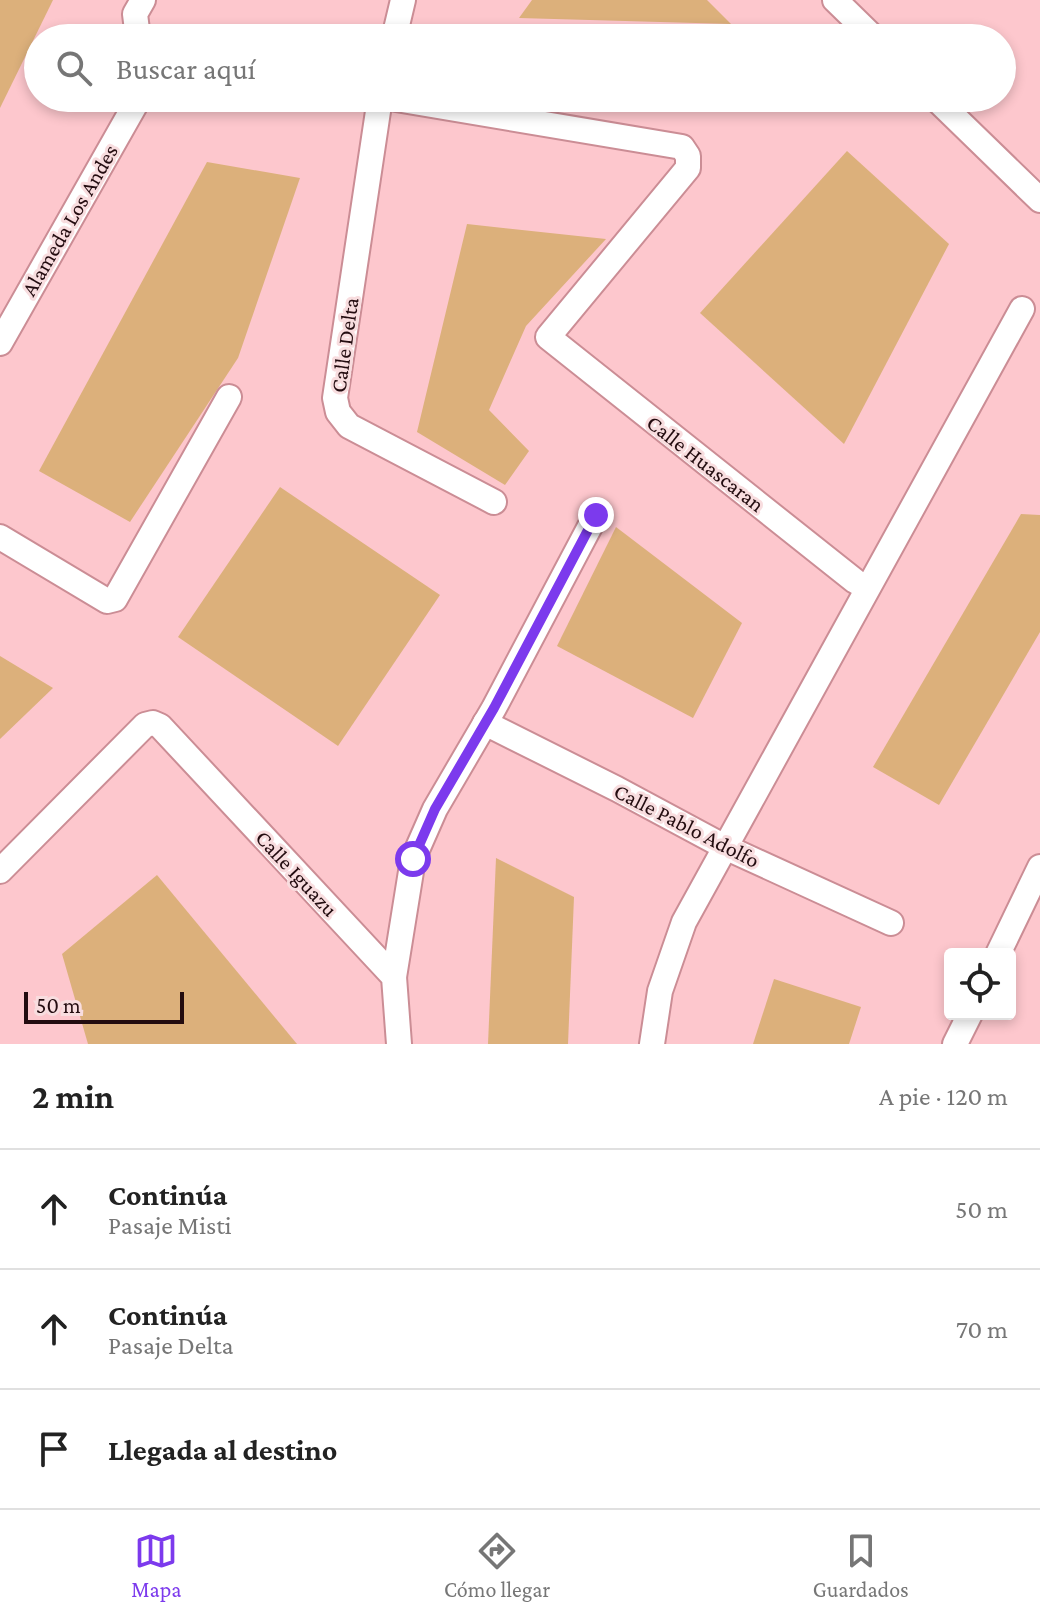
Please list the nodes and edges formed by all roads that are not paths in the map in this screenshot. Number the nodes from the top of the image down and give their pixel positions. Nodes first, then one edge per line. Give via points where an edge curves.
1 (143, 0) edge
2 (403, 0) edge
3 (835, 0) edge
4 (136, 24) edge
5 (397, 24) edge
6 (860, 24) edge
7 (131, 112) edge
8 (378, 112) edge
9 (473, 112) edge
10 (949, 112) edge
11 (1040, 200) edge
12 (1022, 309) dead end
13 (0, 343) edge
14 (229, 397) dead end
15 (494, 502) dead end
16 (596, 515) dead end
17 (0, 537) edge
18 (867, 588) junction
19 (485, 723) junction
20 (725, 847) junction
21 (1040, 867) edge
22 (0, 871) edge
23 (891, 923) dead end
24 (1001, 948) edge
25 (394, 977) junction
26 (967, 1020) edge
27 (399, 1044) edge
28 (652, 1044) edge
29 (955, 1044) edge

1 - 4 street
2 - 5 street
3 - 6 street
7 - 13 street, Alameda Los Andes
8 - 15 street, Calle Delta via 335,398 338,412 349,426
9 - 18 street, Calle Huascaran via 682,147 688,168 549,341
10 - 11 street
12 - 18 street
14 - 17 street via 115,599 107,601
16 - 19 street
18 - 20 street
19 - 20 street, Calle Pablo Adolfo
19 - 25 street via 413,859
20 - 23 street, Calle Pablo Adolfo
20 - 28 street via 684,922 660,991
21 - 24 street
22 - 25 street, Calle Iguazu via 145,725 153,723
25 - 27 street
26 - 29 street

